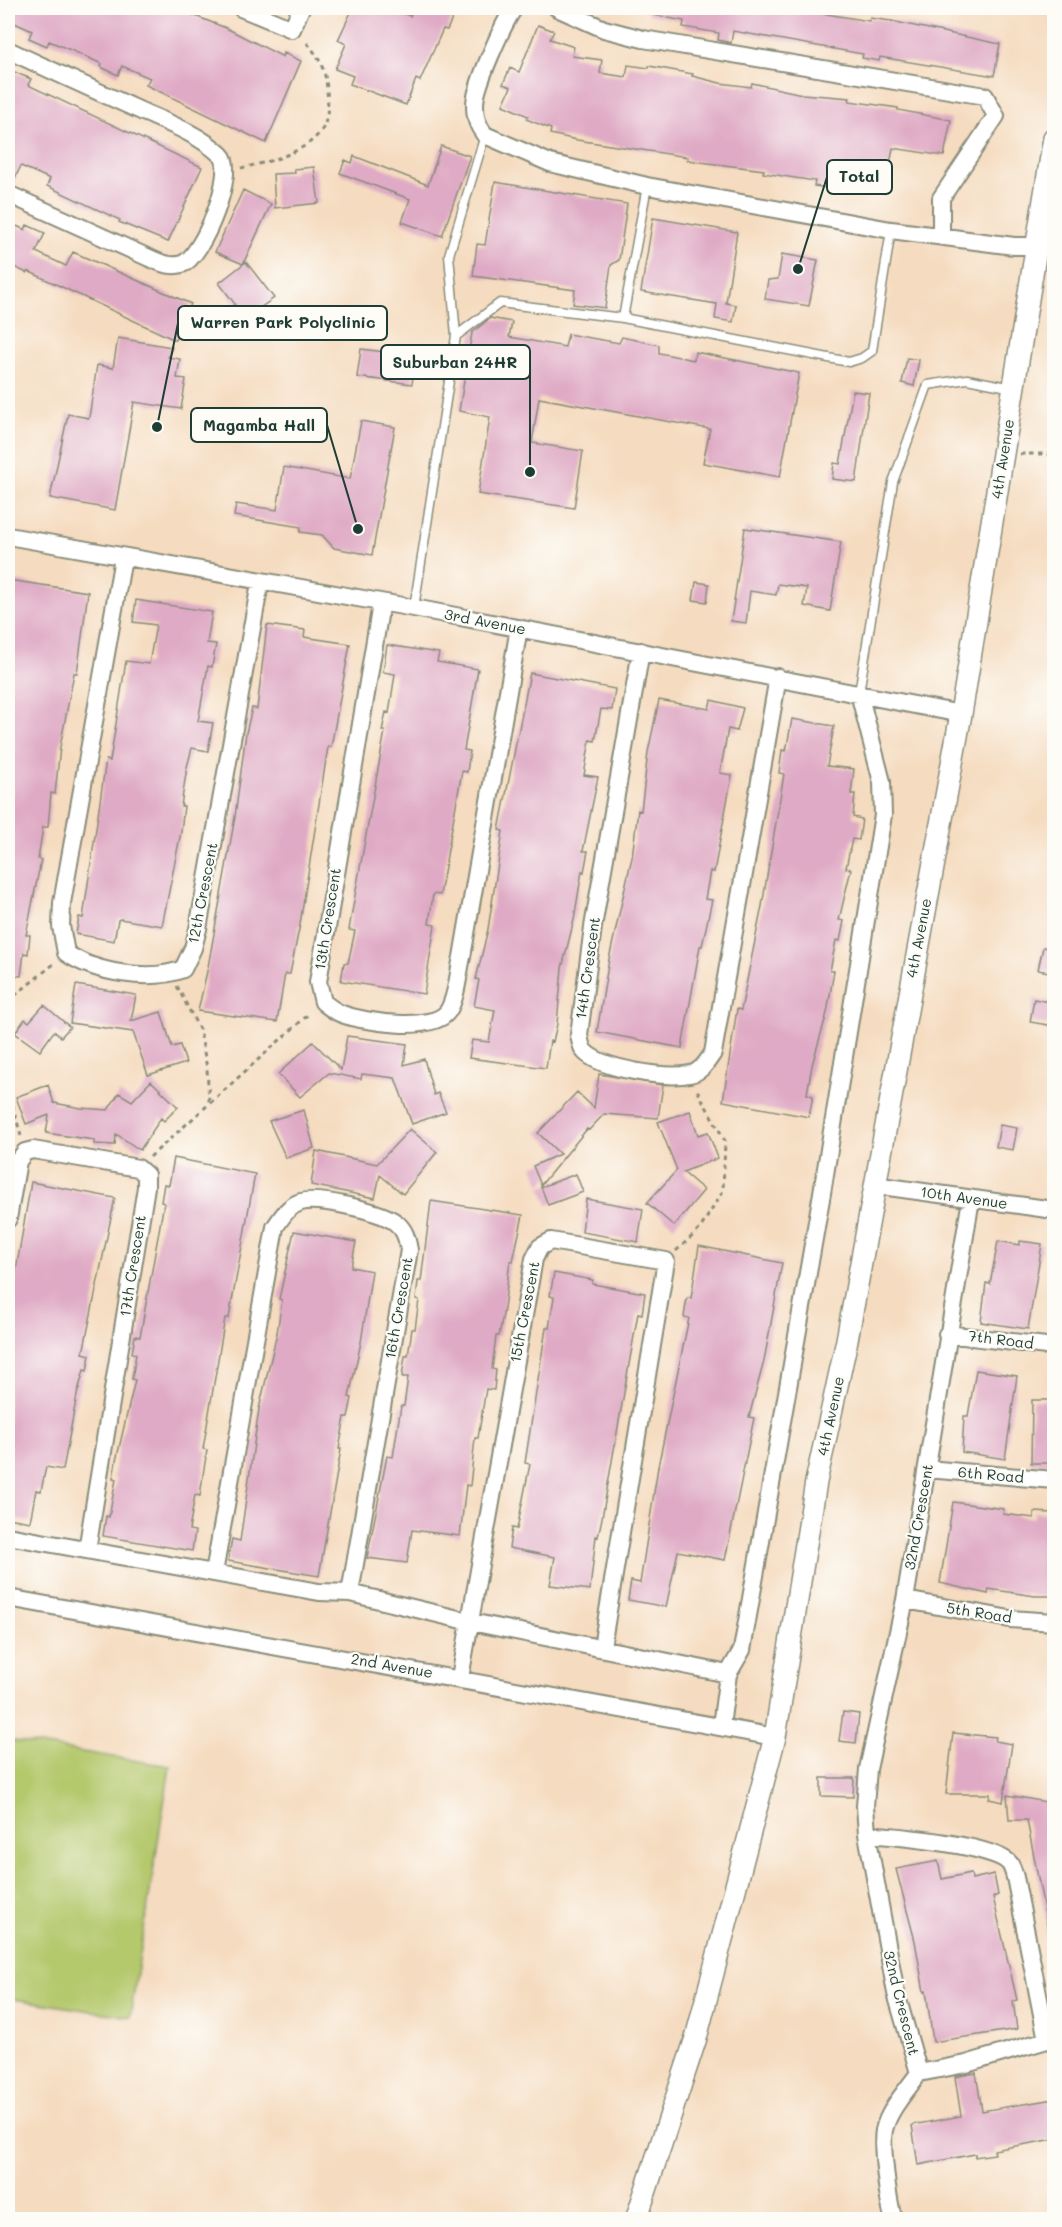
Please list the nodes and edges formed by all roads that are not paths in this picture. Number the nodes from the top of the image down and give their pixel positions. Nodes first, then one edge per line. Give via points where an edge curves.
1 (241, 8) edge
2 (301, 8) edge
3 (514, 8) edge
4 (557, 8) edge
5 (8, 50) edge
6 (485, 135) junction
7 (1054, 138) edge
8 (646, 186) junction
9 (8, 194) edge
10 (891, 230) junction
11 (940, 237) junction
12 (1035, 246) junction
13 (623, 318) junction
14 (456, 336) junction
15 (1014, 388) junction
16 (8, 536) edge
17 (123, 558) junction
18 (260, 583) junction
19 (381, 604) junction
20 (414, 608) junction
21 (519, 628) junction
22 (641, 651) junction
23 (777, 677) junction
24 (859, 693) junction
25 (961, 714) junction
26 (874, 1185) junction
27 (971, 1199) junction
28 (1054, 1210) edge
29 (8, 1219) edge
30 (947, 1334) junction
31 (1054, 1347) edge
32 (927, 1469) junction
33 (1054, 1480) edge
34 (8, 1536) edge
35 (87, 1550) junction
36 (214, 1573) junction
37 (350, 1593) junction
38 (8, 1598) edge
39 (905, 1600) junction
40 (471, 1622) junction
41 (1054, 1622) edge
42 (602, 1647) junction
43 (728, 1674) junction
44 (460, 1678) junction
45 (721, 1726) junction
46 (775, 1737) junction
47 (867, 1834) junction
48 (919, 2073) junction
49 (636, 2220) edge
50 (894, 2220) edge

1 - 2 street via 292,29
3 - 6 street via 475,102 477,126
4 - 11 street via 643,39 985,96 996,116 941,198
5 - 9 street via 190,133 224,157 228,169 205,238 194,257 182,264 167,265 147,257
6 - 8 street via 550,163
6 - 14 lane via 449,255
7 - 12 street, 4th Avenue
8 - 10 street
8 - 13 lane
10 - 11 street
10 - 13 lane via 872,351 862,358 849,362
11 - 12 street
12 - 15 street, 4th Avenue
13 - 14 lane via 500,303
14 - 20 lane
15 - 24 lane via 967,379 928,385 893,482
15 - 25 street, 4th Avenue
16 - 17 street, 3rd Avenue
17 - 18 street, 3rd Avenue
17 - 18 street, 12th Crescent via 62,903 66,953 97,967 154,977 183,969 189,960 198,929
18 - 19 street, 3rd Avenue
19 - 20 street, 3rd Avenue
19 - 21 street, 13th Crescent via 318,982 323,1002 340,1014 394,1023 430,1022 448,1011 462,957
20 - 21 street, 3rd Avenue
21 - 22 street, 3rd Avenue
22 - 23 street, 3rd Avenue
22 - 23 street, 14th Crescent via 593,927 579,1035 583,1050 596,1060 659,1074 690,1074 703,1067 713,1053
23 - 24 street, 3rd Avenue
24 - 25 street, 3rd Avenue
24 - 43 street via 882,782 883,815 742,1650
25 - 26 street, 4th Avenue
26 - 27 street, 10th Avenue
26 - 46 street, 4th Avenue via 847,1340 816,1482
27 - 28 street, 10th Avenue
27 - 30 street, 32nd Crescent
29 - 35 street, 17th Crescent via 18,1161 25,1152 33,1150 138,1168 146,1175
30 - 31 street, 7th Road
30 - 32 street, 32nd Crescent
32 - 33 street, 6th Road
32 - 39 street, 32nd Crescent
34 - 35 street
35 - 36 street
36 - 37 street via 319,1592
36 - 37 street, 16th Crescent via 275,1227 287,1210 302,1202 322,1201 395,1221 405,1233 409,1250
37 - 40 street
38 - 44 street, 2nd Avenue
39 - 41 street, 5th Road via 1010,1619
39 - 47 street, 32nd Crescent via 868,1769
40 - 42 street
40 - 42 street, 15th Crescent via 534,1259 540,1247 552,1241 666,1261
40 - 44 street, 15th Crescent
42 - 43 street
43 - 45 street
44 - 45 street, 2nd Avenue
45 - 46 street, 2nd Avenue
46 - 49 street, 4th Avenue via 696,2038
47 - 48 street, 32nd Crescent via 896,1993
47 - 48 street, 32nd Crescent via 996,1854 1010,1864 1016,1882 1047,2040 966,2064
48 - 50 street via 892,2111 884,2130 889,2207

